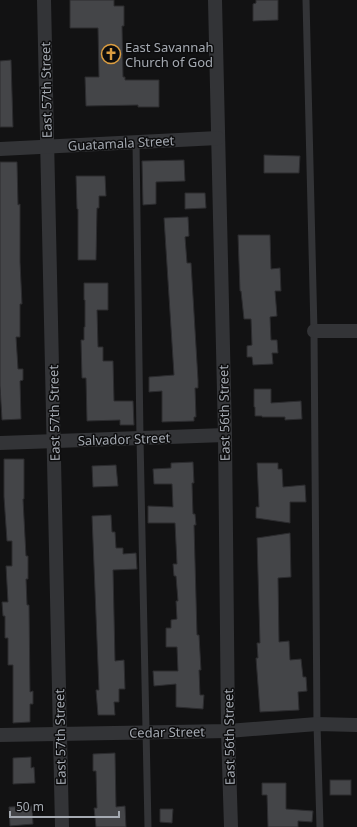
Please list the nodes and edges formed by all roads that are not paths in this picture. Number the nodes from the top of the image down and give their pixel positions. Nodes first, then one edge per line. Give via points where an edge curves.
1 (44, 0) edge
2 (215, 0) edge
3 (306, 0) edge
4 (218, 138) junction
5 (136, 142) junction
6 (47, 147) junction
7 (0, 149) edge
8 (314, 331) junction
9 (357, 331) edge
10 (225, 435) junction
11 (140, 438) junction
12 (54, 441) junction
13 (0, 443) edge
14 (317, 724) junction
15 (357, 725) edge
16 (228, 730) junction
17 (146, 732) junction
18 (59, 734) junction
19 (0, 735) edge
20 (62, 827) edge
21 (148, 827) edge
22 (231, 827) edge
23 (320, 827) edge

1 - 6 street, East 57th Street
2 - 4 street, East 56th Street
3 - 8 lane
4 - 5 street, Guatamala Street
4 - 10 street, East 56th Street
5 - 6 street, Guatamala Street
5 - 11 lane
6 - 7 street, Guatamala Street
6 - 12 street, East 57th Street
8 - 9 street
8 - 14 lane
10 - 11 street, Salvador Street
10 - 16 street, East 56th Street
11 - 12 street, Salvador Street
11 - 17 lane
12 - 13 street, Salvador Street
12 - 18 street, East 57th Street
14 - 15 street, Cedar Street
14 - 16 street, Cedar Street
14 - 23 lane
16 - 17 street, Cedar Street
16 - 22 street, East 56th Street
17 - 18 street, Cedar Street
17 - 21 lane
18 - 19 street, Cedar Street
18 - 20 street, East 57th Street

